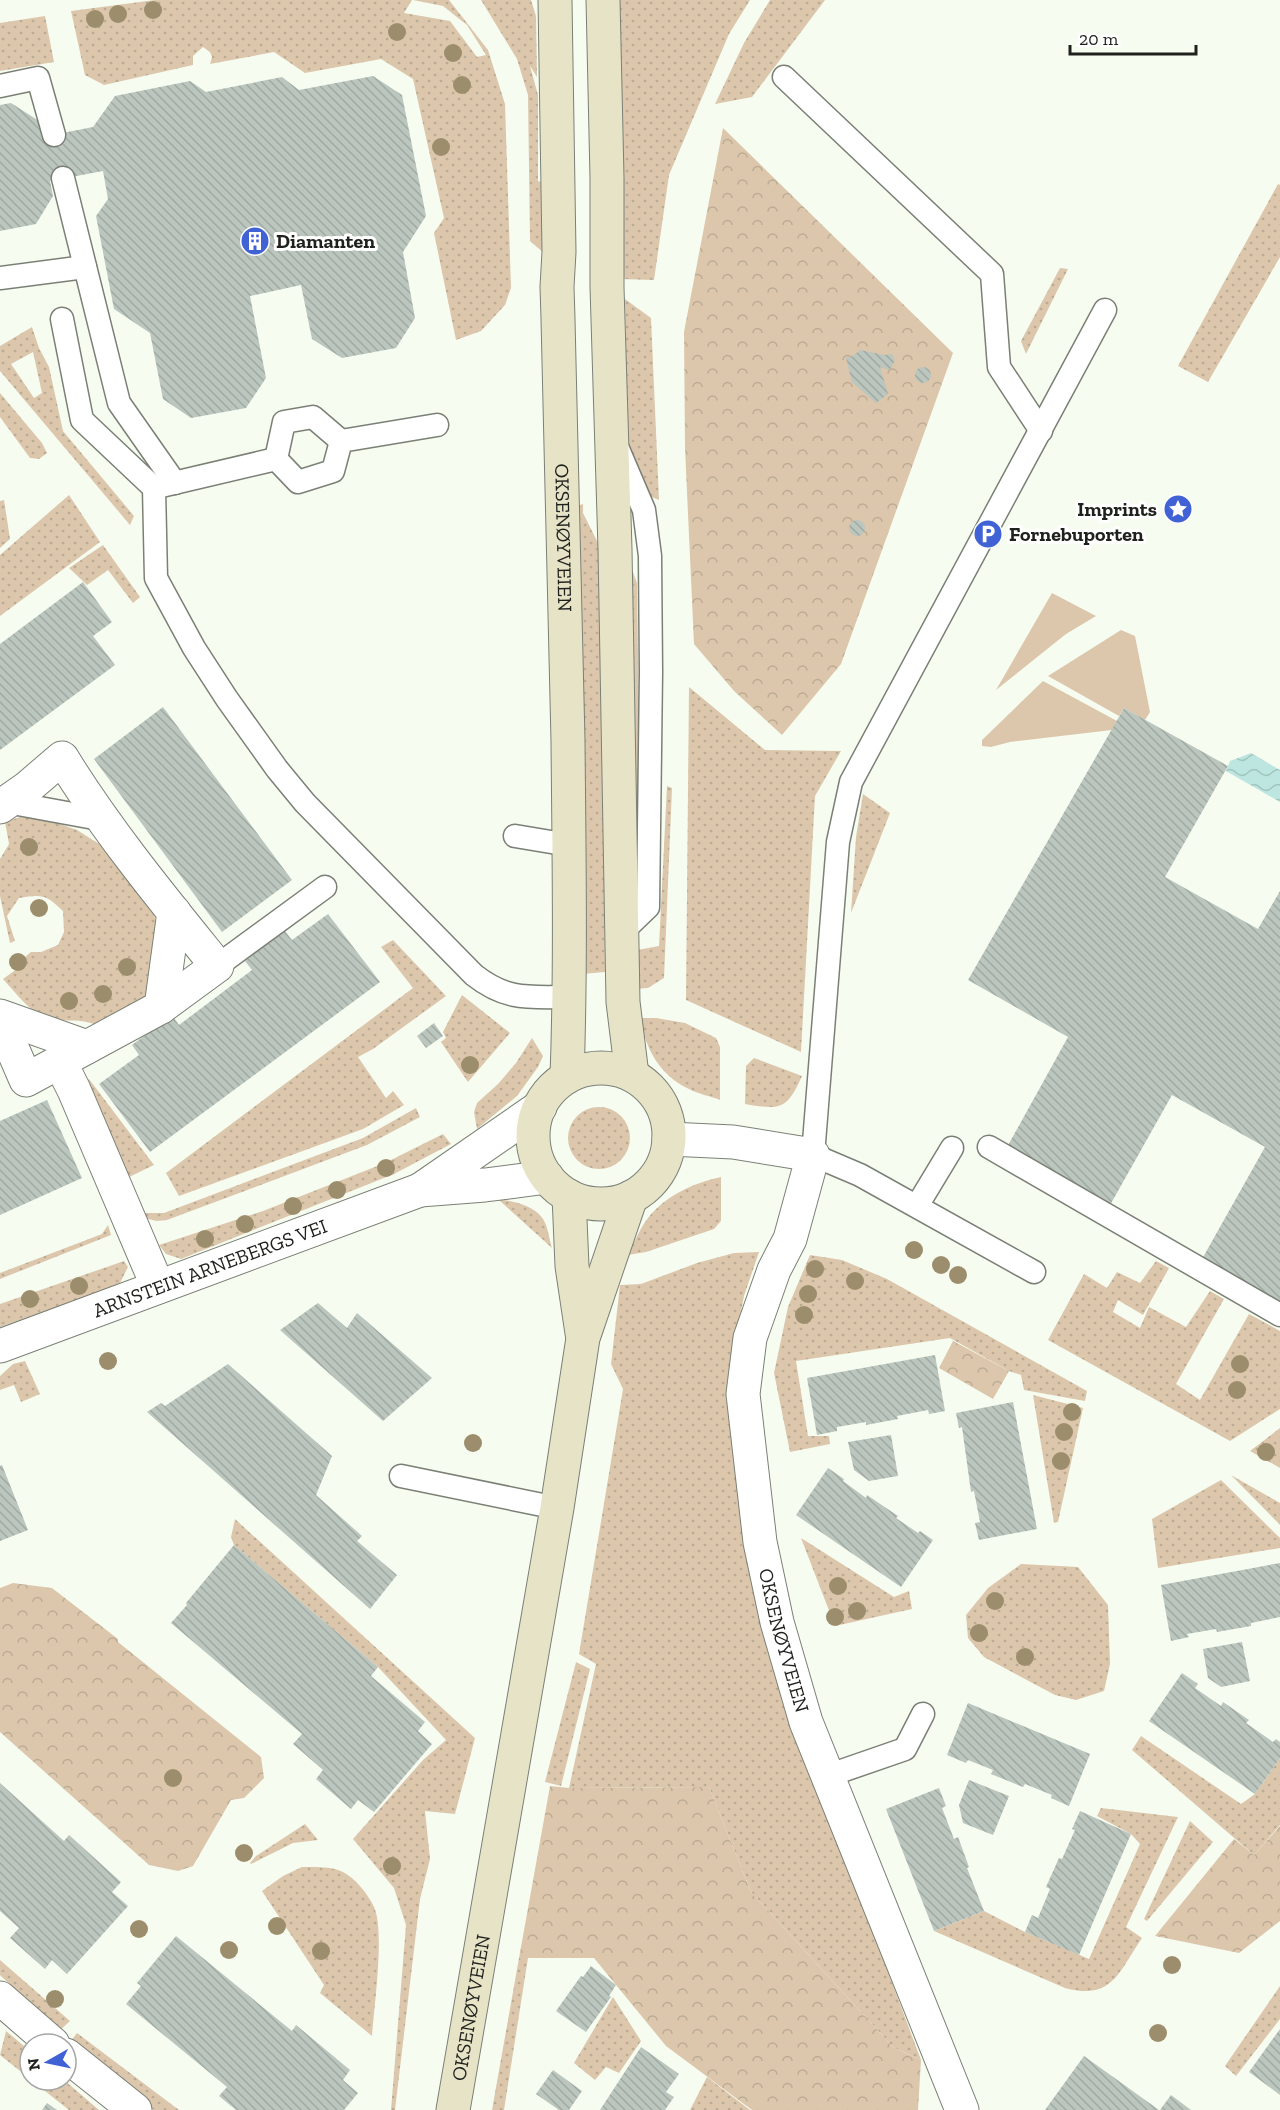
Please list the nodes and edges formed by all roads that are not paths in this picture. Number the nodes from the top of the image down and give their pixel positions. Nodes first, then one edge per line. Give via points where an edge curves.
1 (555, 0) edge
2 (603, 0) edge
3 (784, 77) dead end
4 (0, 86) edge
5 (54, 135) dead end
6 (63, 178) dead end
7 (84, 267) junction
8 (0, 278) edge
9 (1105, 310) dead end
10 (62, 319) dead end
11 (437, 425) dead end
12 (1041, 431) junction
13 (341, 441) junction
14 (276, 459) junction
15 (164, 485) junction
16 (4, 805) edge
17 (105, 820) junction
18 (515, 836) dead end
19 (569, 845) junction
20 (325, 887) dead end
21 (174, 912) junction
22 (217, 966) junction
23 (570, 996) junction
24 (160, 1007) junction
25 (0, 1016) edge
26 (0, 1020) edge
27 (73, 1055) junction
28 (632, 1075) junction
29 (567, 1077) junction
30 (540, 1107) junction
31 (669, 1139) junction
32 (952, 1148) dead end
33 (989, 1148) dead end
34 (813, 1155) junction
35 (558, 1187) junction
36 (420, 1190) junction
37 (631, 1197) junction
38 (917, 1206) junction
39 (1034, 1272) dead end
40 (158, 1287) junction
41 (1280, 1315) edge
42 (583, 1338) junction
43 (0, 1346) edge
44 (400, 1476) dead end
45 (557, 1508) junction
46 (923, 1714) dead end
47 (827, 1776) junction
48 (0, 1998) edge
49 (39, 2032) edge
50 (78, 2065) edge
51 (135, 2110) edge
52 (453, 2110) edge
53 (962, 2110) edge

1 - 19 street, OKSENØYVEIEN
2 - 28 street via 623,1002
3 - 12 lane via 992,274 999,367
4 - 5 lane via 38,78
6 - 7 lane
7 - 8 lane
7 - 15 lane via 119,403
9 - 12 lane
10 - 15 lane via 82,420
11 - 13 lane
12 - 34 lane via 851,782 838,842
13 - 14 lane via 333,471 298,482
13 - 14 lane via 314,417 284,422
14 - 15 lane
15 - 23 lane via 156,578 194,648 277,770 474,975 503,993
16 - 17 lane
16 - 17 street via 62,758
17 - 21 street
18 - 19 lane
19 - 23 street, OKSENØYVEIEN
20 - 22 lane
21 - 22 street
21 - 24 street
22 - 24 street
23 - 29 street, OKSENØYVEIEN
24 - 27 street
25 - 27 street
26 - 27 street via 26,1080
27 - 40 street via 74,1090
28 - 29 street via 599,1068
28 - 31 street via 648,1086 660,1102 668,1120
29 - 30 street
30 - 35 street via 533,1143 538,1161
30 - 36 street, ARNSTEIN ARNEBERGS VEI
31 - 34 street via 733,1142
31 - 37 street via 658,1173
32 - 38 lane
33 - 41 lane
34 - 38 lane
34 - 47 street, OKSENØYVEIEN via 790,1239 774,1270 750,1338 743,1394 760,1542 777,1622 806,1722
35 - 36 street, ARNSTEIN ARNEBERGS VEI via 485,1185
35 - 37 street via 584,1202 616,1203
35 - 42 street, OKSENØYVEIEN
36 - 40 street, ARNSTEIN ARNEBERGS VEI
37 - 42 street, OKSENØYVEIEN
38 - 39 lane
40 - 43 street, ARNSTEIN ARNEBERGS VEI
42 - 45 street, OKSENØYVEIEN
44 - 45 lane
45 - 52 street, OKSENØYVEIEN
46 - 47 lane via 905,1749
47 - 53 street, OKSENØYVEIEN
48 - 49 street
50 - 51 street

